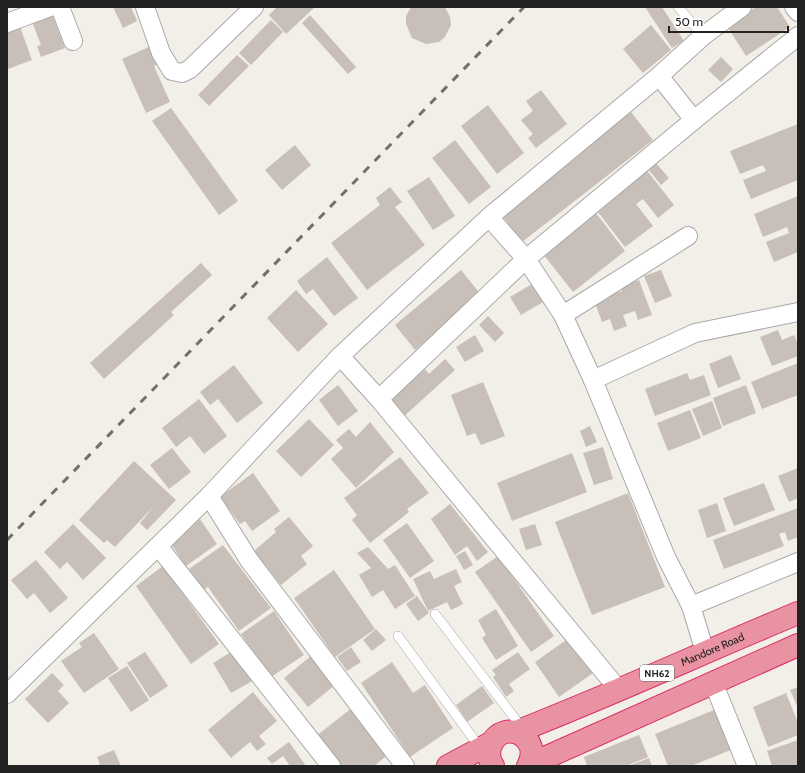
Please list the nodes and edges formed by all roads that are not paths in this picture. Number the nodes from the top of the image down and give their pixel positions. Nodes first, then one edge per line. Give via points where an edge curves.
1 (50, 7) edge
2 (60, 7) edge
3 (145, 7) edge
4 (254, 7) edge
5 (678, 7) edge
6 (742, 7) edge
7 (794, 7) edge
8 (798, 12) edge
9 (7, 23) edge
10 (703, 36) junction
11 (798, 36) edge
12 (73, 41) dead end
13 (659, 76) junction
14 (694, 120) junction
15 (489, 217) junction
16 (688, 236) dead end
17 (526, 259) junction
18 (798, 312) edge
19 (563, 315) junction
20 (340, 356) junction
21 (593, 380) junction
22 (379, 399) junction
23 (209, 496) junction
24 (158, 546) junction
25 (798, 562) edge
26 (691, 606) junction
27 (798, 613) edge
28 (435, 614) dead end
29 (398, 636) dead end
30 (798, 645) edge
31 (705, 652) junction
32 (714, 682) junction
33 (619, 690) junction
34 (7, 694) edge
35 (519, 731) junction
36 (488, 753) edge
37 (331, 766) edge
38 (405, 766) edge
39 (448, 766) edge
40 (528, 766) edge
41 (747, 766) edge

1 - 9 street
2 - 12 street
3 - 4 street via 161,53 172,71 182,73 190,69
5 - 10 lane
6 - 10 street
7 - 8 street
10 - 13 street
11 - 14 street
13 - 14 street
13 - 15 street
14 - 17 street
15 - 17 street
15 - 20 street
16 - 19 street
17 - 19 street
17 - 22 street
18 - 21 street via 695,334
19 - 21 street
20 - 22 street
20 - 23 street
21 - 26 street via 666,557
22 - 33 street
23 - 24 street
23 - 38 street via 249,560
24 - 34 street
24 - 37 street
25 - 26 street
26 - 31 street
27 - 31 highway, Mandore Road / NH62
28 - 35 lane
29 - 36 lane
30 - 32 highway
31 - 33 highway, Mandore Road / NH62
32 - 40 highway
32 - 41 street
33 - 35 highway, Mandore Road / NH62
35 - 36 highway, NH62 via 499,735
35 - 40 highway via 531,745 532,756
36 - 39 highway, NH62

